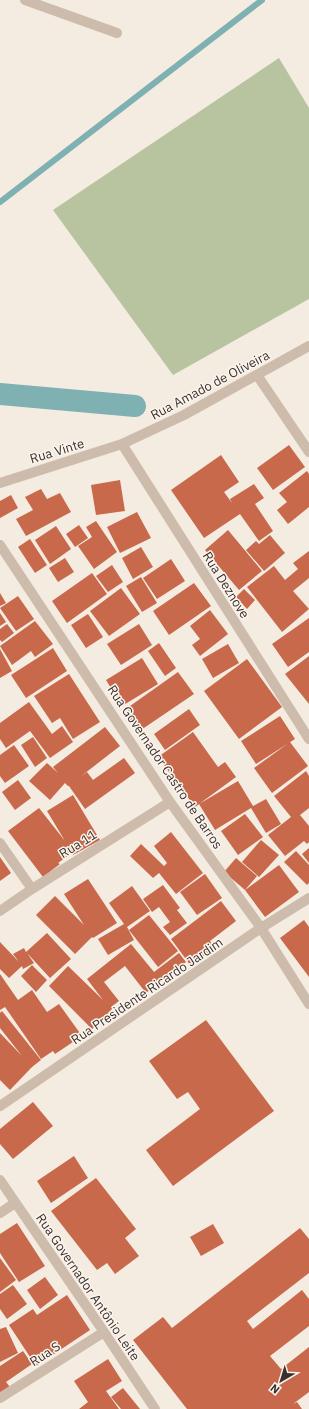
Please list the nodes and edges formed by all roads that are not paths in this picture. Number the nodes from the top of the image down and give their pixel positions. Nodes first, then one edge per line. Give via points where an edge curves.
1 (24, 0) edge
2 (117, 33) dead end
3 (309, 346) edge
4 (257, 375) junction
5 (122, 444) junction
6 (309, 452) edge
7 (0, 482) edge
8 (0, 545) edge
9 (309, 739) edge
10 (170, 802) junction
11 (0, 843) edge
12 (32, 889) junction
13 (309, 898) edge
14 (0, 911) edge
15 (261, 928) junction
16 (309, 1004) edge
17 (0, 1106) edge
18 (0, 1180) edge
19 (15, 1203) junction
20 (0, 1213) edge
21 (104, 1332) junction
22 (0, 1398) edge
23 (155, 1409) edge

1 - 2 street
3 - 4 street, Rua Amado de Oliveira
4 - 5 street, Rua Amado de Oliveira via 184,415
4 - 6 street
5 - 7 street, Rua Vinte
5 - 9 street, Rua Deznove
8 - 10 street, Rua Governador Castro de Barros
10 - 12 street, Rua 11
10 - 15 street, Rua Governador Castro de Barros
11 - 12 street
12 - 14 street, Rua 11
13 - 15 street, Rua Presidente Ricardo Jardim
15 - 16 street, Rua Governador Castro de Barros
15 - 17 street, Rua Presidente Ricardo Jardim
18 - 19 street, Rua Governador Antônio Leite
19 - 20 street
19 - 21 street, Rua Governador Antônio Leite
21 - 22 street, Rua S
21 - 23 street, Rua Governador Antônio Leite

